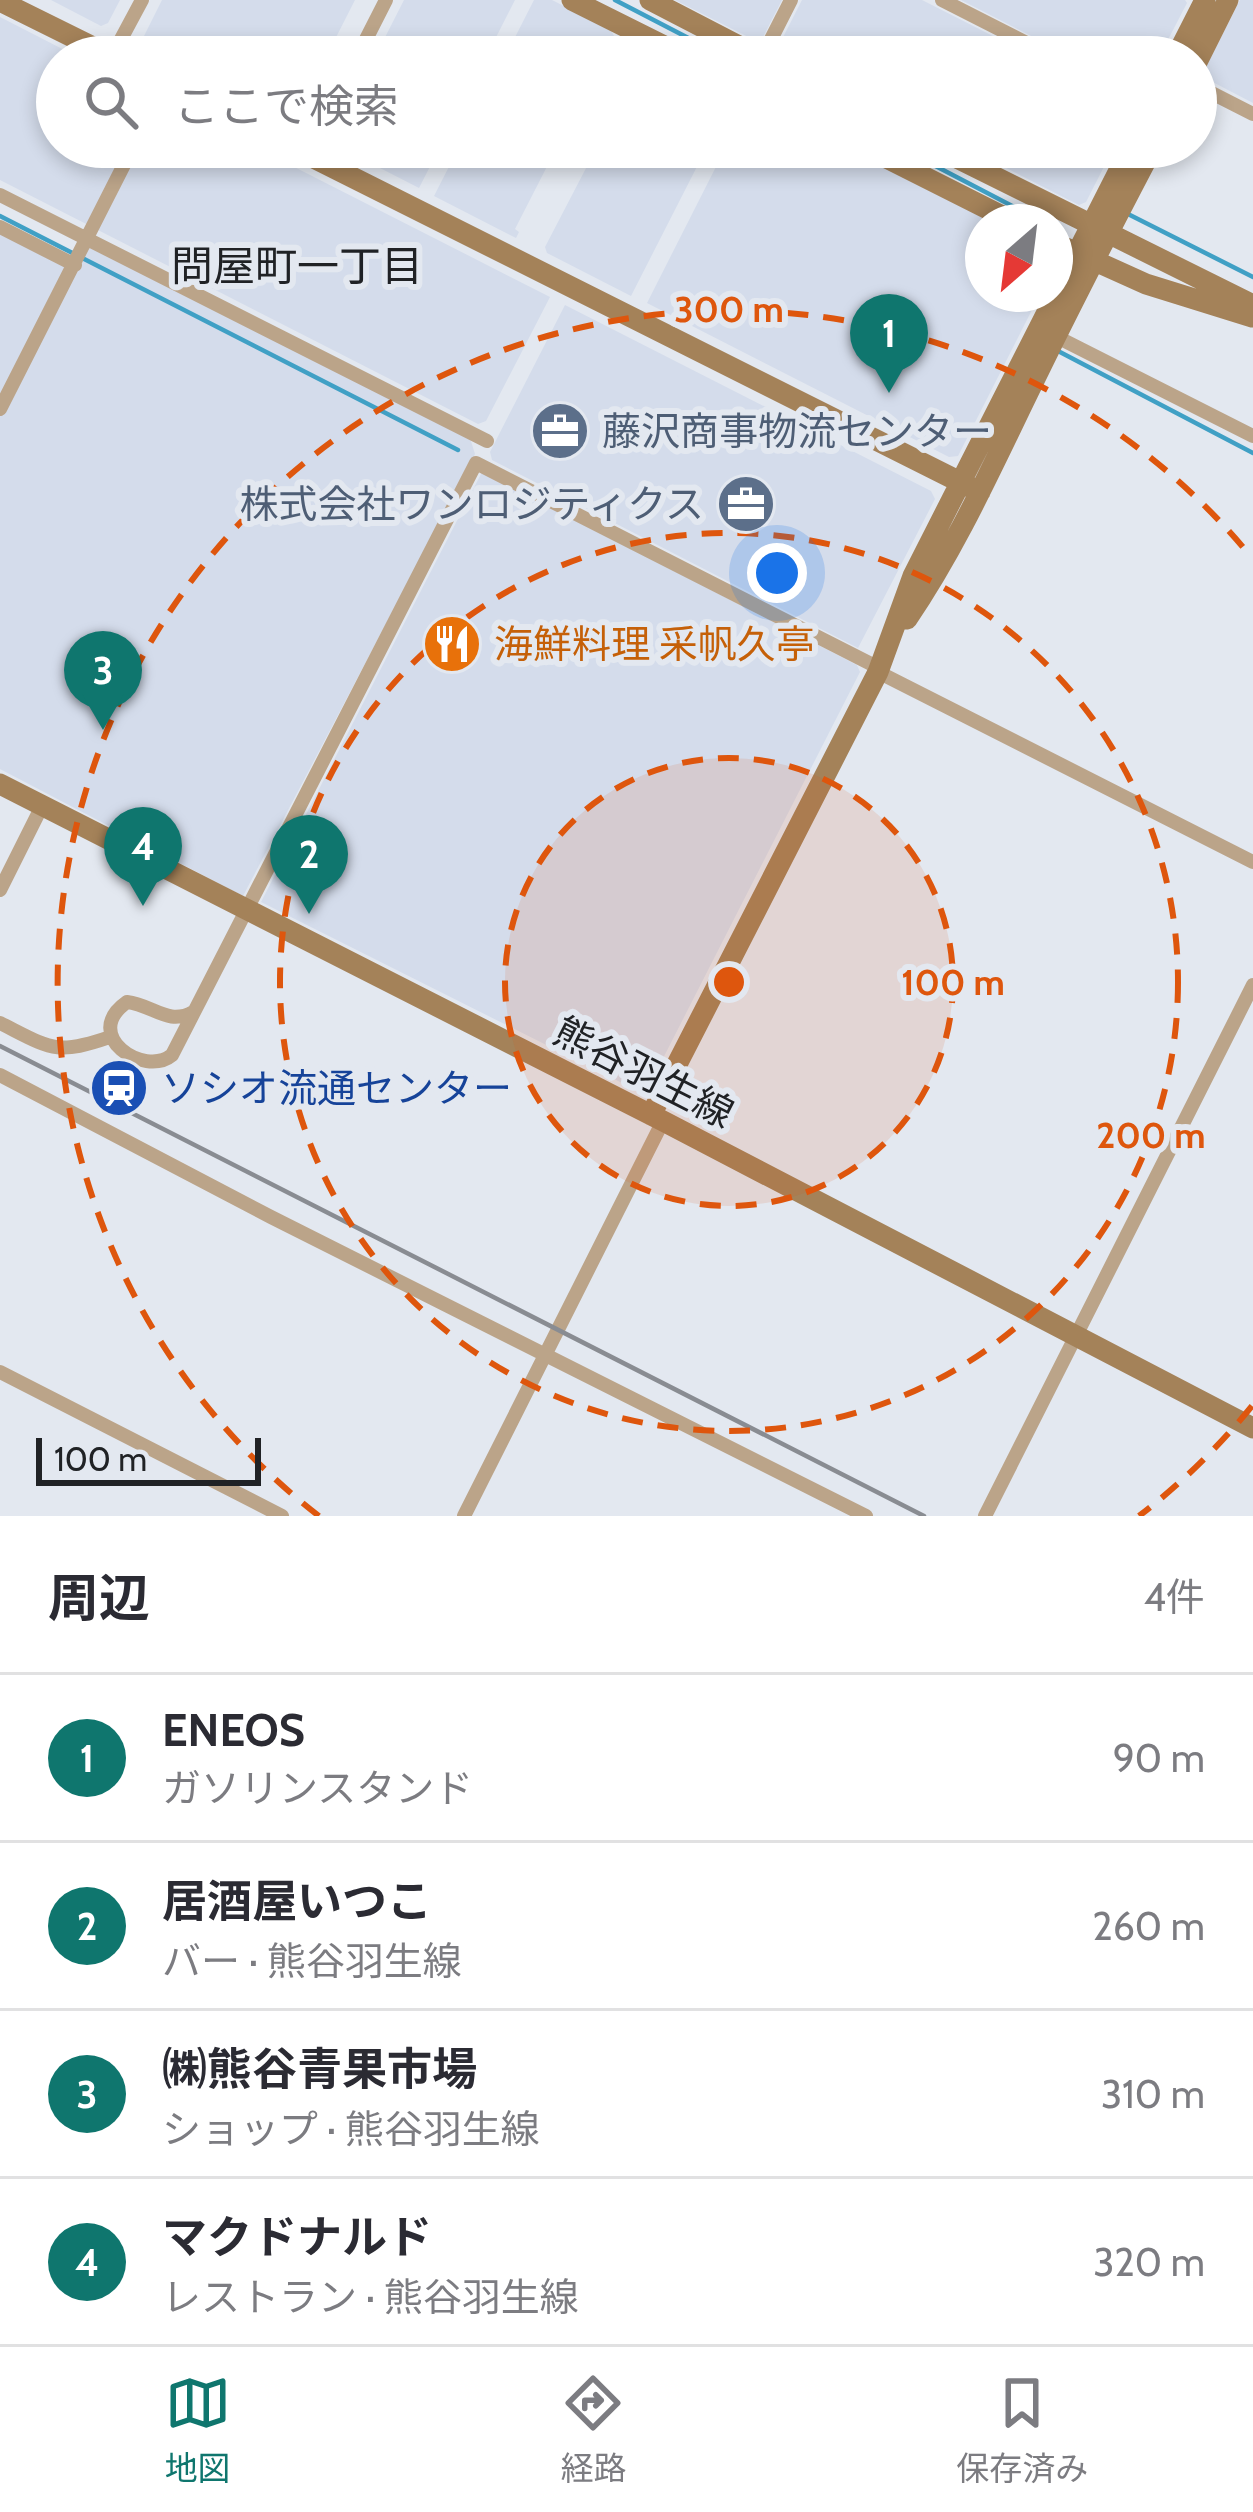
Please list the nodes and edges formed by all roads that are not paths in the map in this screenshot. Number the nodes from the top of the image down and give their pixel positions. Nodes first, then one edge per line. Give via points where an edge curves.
1 (142, 0) edge
2 (386, 0) edge
3 (572, 0) edge
4 (650, 0) edge
5 (791, 0) edge
6 (942, 0) edge
7 (1205, 0) edge
8 (1228, 0) edge
9 (0, 1) edge
10 (70, 36) edge
11 (123, 36) edge
12 (368, 36) edge
13 (644, 36) edge
14 (720, 36) edge
15 (772, 36) edge
16 (1013, 36) edge
17 (1187, 36) edge
18 (1210, 36) edge
19 (1217, 96) edge
20 (1253, 114) edge
21 (123, 168) edge
22 (341, 168) edge
23 (907, 168) edge
24 (976, 168) edge
25 (1123, 168) edge
26 (1139, 168) edge
27 (0, 195) edge
28 (978, 204) edge
29 (0, 227) edge
30 (1099, 230) junction
31 (88, 240) junction
32 (1073, 252) edge
33 (1084, 258) junction
34 (75, 265) junction
35 (1253, 305) edge
36 (1253, 317) edge
37 (1055, 336) junction
38 (0, 409) edge
39 (1253, 436) edge
40 (487, 441) dead end
41 (971, 487) junction
42 (878, 670) junction
43 (0, 784) edge
44 (43, 806) junction
45 (1253, 862) edge
46 (0, 890) edge
47 (244, 911) junction
48 (1253, 985) edge
49 (193, 1012) junction
50 (0, 1023) edge
51 (110, 1037) junction
52 (0, 1075) edge
53 (657, 1118) junction
54 (1076, 1337) junction
55 (546, 1354) junction
56 (0, 1372) edge
57 (1253, 1428) edge
58 (282, 1516) edge
59 (464, 1516) edge
60 (866, 1516) edge
61 (985, 1516) edge

1 - 11 street
2 - 12 street
3 - 13 street
4 - 14 street
5 - 15 street
6 - 16 street
7 - 17 street
8 - 18 street
9 - 10 street
19 - 20 street
21 - 31 street
22 - 41 street
23 - 28 street
24 - 30 street
25 - 30 street
26 - 30 street
27 - 31 street
29 - 34 street
30 - 33 street
30 - 35 street
31 - 34 street
31 - 40 street
32 - 33 street
33 - 36 street
33 - 37 street
33 - 41 street
34 - 38 street
37 - 39 street
37 - 41 street
41 - 42 street via 913,576
42 - 45 street
42 - 47 street via 476,463
42 - 53 street
43 - 44 street, 熊谷羽生線
44 - 46 street
44 - 47 street, 熊谷羽生線
47 - 49 street
47 - 53 street, 熊谷羽生線
48 - 54 street
49 - 51 street via 169,1018 127,1002 110,1022
49 - 51 street via 162,1064
50 - 51 street via 50,1048
52 - 55 street
53 - 54 street, 熊谷羽生線
53 - 55 street
54 - 57 street, 熊谷羽生線
54 - 61 street
55 - 59 street
55 - 60 street
56 - 58 street

